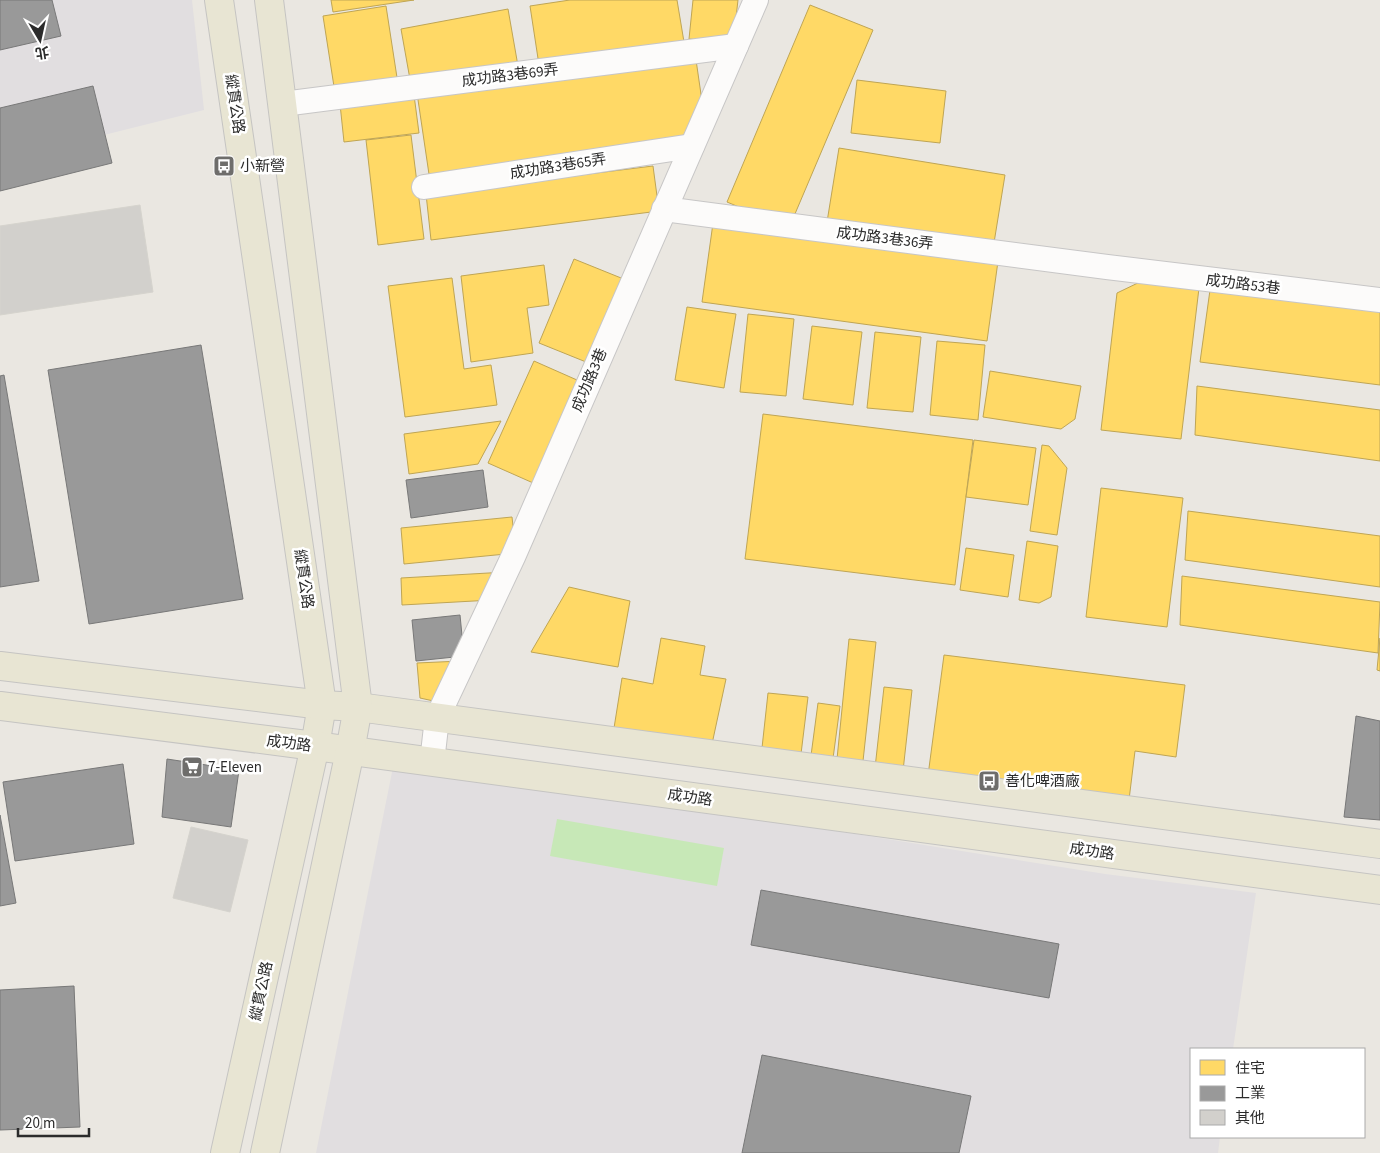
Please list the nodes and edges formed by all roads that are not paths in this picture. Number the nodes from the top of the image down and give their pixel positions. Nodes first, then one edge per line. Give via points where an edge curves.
1 (219, 0) edge
2 (270, 0) edge
3 (756, 0) edge
4 (736, 46) junction
5 (283, 104) junction
6 (692, 146) junction
7 (424, 187) dead end
8 (664, 209) junction
9 (1107, 267) joint
10 (1380, 300) edge
11 (0, 666) edge
12 (322, 705) junction
13 (0, 706) edge
14 (358, 708) junction
15 (437, 718) junction
16 (315, 746) junction
17 (350, 751) junction
18 (432, 762) junction
19 (1380, 844) edge
20 (1380, 890) edge
21 (225, 1153) edge
22 (265, 1153) edge

1 - 12 main road, 縱貫公路
2 - 5 main road
3 - 4 street, 成功路3巷
4 - 5 street, 成功路3巷69弄
4 - 6 street, 成功路3巷
5 - 14 main road
6 - 7 street, 成功路3巷65弄
6 - 8 street, 成功路3巷
8 - 9 street, 成功路3巷36弄
8 - 15 street, 成功路3巷 via 513,557
9 - 10 street, 成功路53巷
11 - 12 main road
12 - 14 main road
12 - 16 main road, 縱貫公路
13 - 16 main road, 成功路
14 - 15 main road
14 - 17 main road
15 - 18 street, 成功路3巷
15 - 19 main road
16 - 17 main road, 成功路
16 - 21 main road, 縱貫公路
17 - 18 main road, 成功路
17 - 22 main road
18 - 20 main road, 成功路

